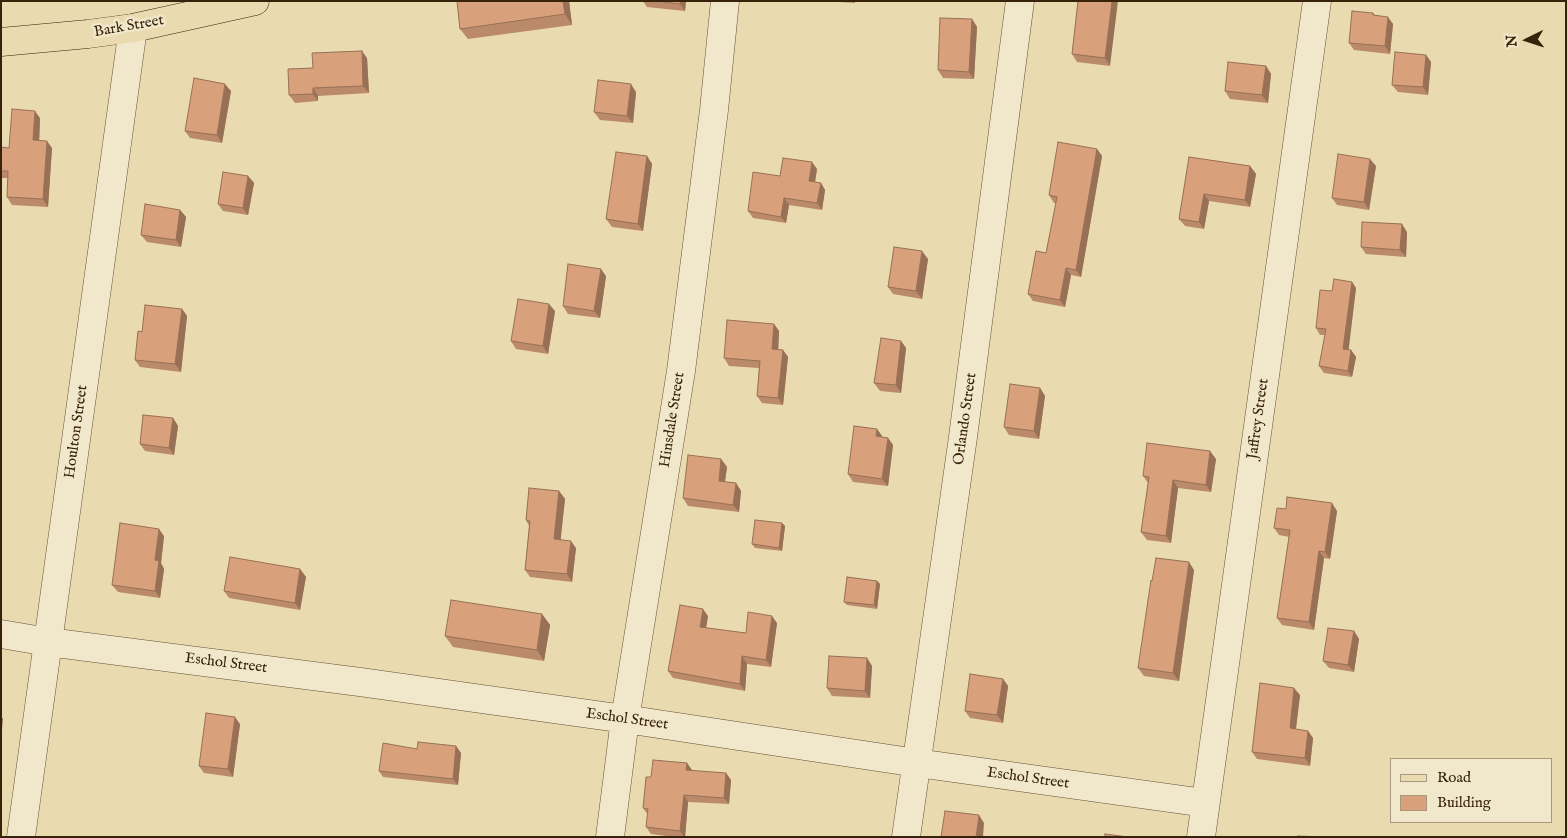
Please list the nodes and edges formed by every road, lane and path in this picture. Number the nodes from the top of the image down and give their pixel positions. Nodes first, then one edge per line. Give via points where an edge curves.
1 (255, 1) edge
2 (725, 1) edge
3 (1020, 1) edge
4 (1317, 1) edge
5 (133, 28) junction
6 (1, 42) edge
7 (1, 634) edge
8 (48, 642) junction
9 (625, 719) junction
10 (917, 763) junction
11 (1205, 803) junction
12 (21, 837) edge
13 (610, 837) edge
14 (906, 837) edge
15 (1200, 837) edge

1 - 5 main road, Bark Street
2 - 9 street, Hinsdale Street via 681,371
3 - 10 street, Orlando Street via 965,428
4 - 11 street, Jaffrey Street
5 - 6 main road, Bark Street
5 - 8 street, Houlton Street
7 - 8 street, Eschol Street
8 - 9 street, Eschol Street
8 - 12 street, Houlton Street
9 - 10 street, Eschol Street
9 - 13 street, Hinsdale Street
10 - 11 street, Eschol Street
10 - 14 street, Orlando Street
11 - 15 street, Jaffrey Street

